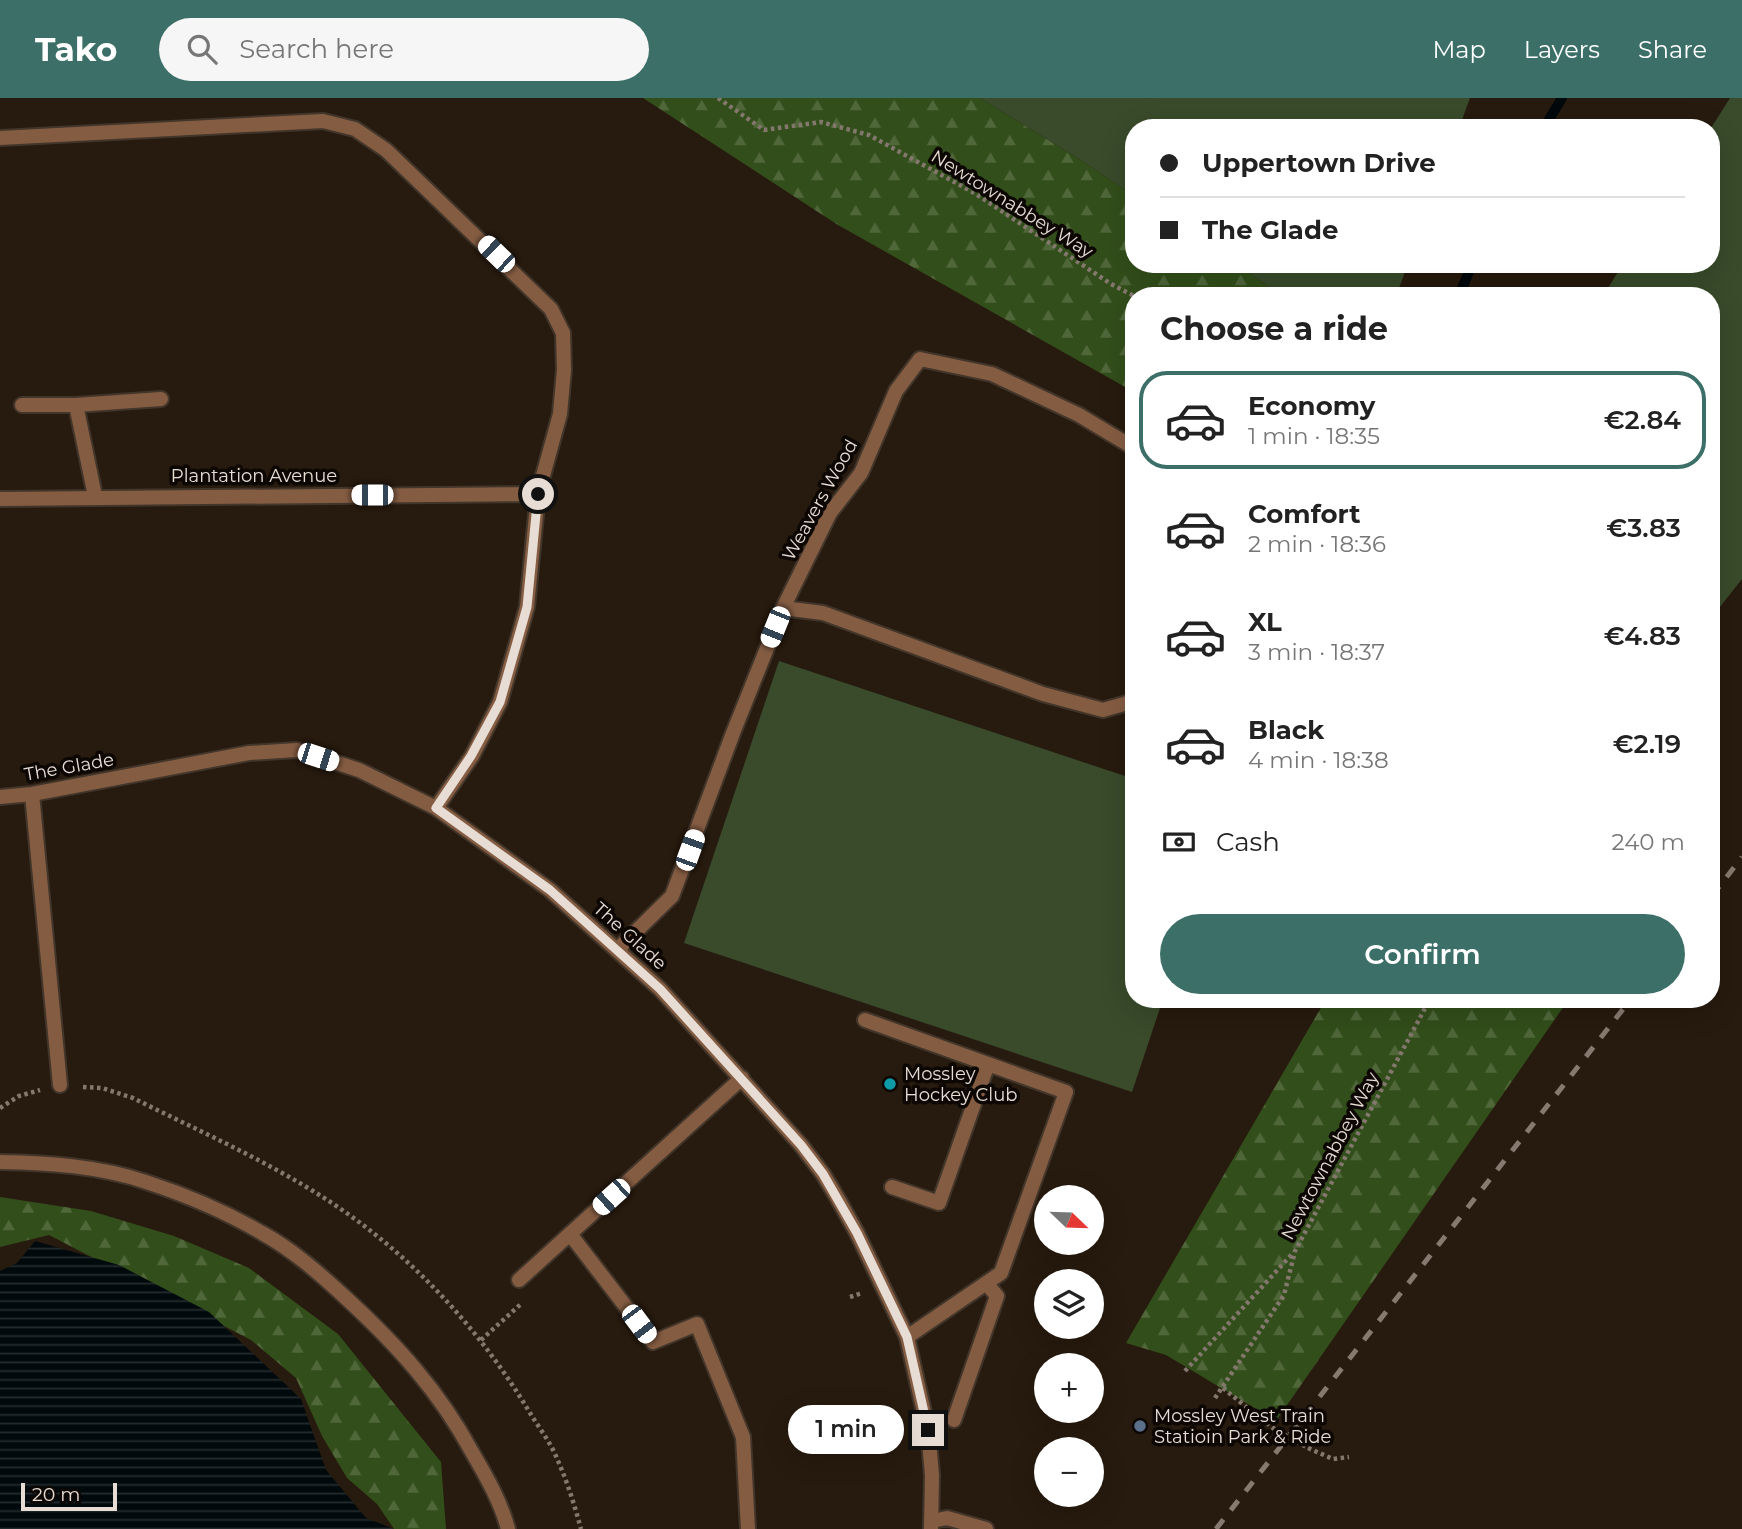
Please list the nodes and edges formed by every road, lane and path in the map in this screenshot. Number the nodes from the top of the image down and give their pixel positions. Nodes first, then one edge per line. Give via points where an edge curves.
1 (718, 98) edge
2 (0, 138) edge
3 (1125, 291) edge
4 (160, 399) dead end
5 (22, 405) dead end
6 (76, 405) junction
7 (1125, 443) edge
8 (538, 494) junction
9 (95, 496) junction
10 (0, 499) edge
11 (783, 608) junction
12 (1125, 704) edge
13 (32, 794) junction
14 (0, 797) edge
15 (436, 808) junction
16 (617, 950) junction
17 (1425, 1008) edge
18 (865, 1020) dead end
19 (988, 1064) junction
20 (742, 1078) junction
21 (60, 1085) junction
22 (0, 1108) edge
23 (0, 1162) edge
24 (892, 1187) dead end
25 (570, 1234) junction
26 (1295, 1251) junction
27 (519, 1280) joint
28 (986, 1283) junction
29 (907, 1337) junction
30 (481, 1340) junction
31 (1185, 1371) dead end
32 (1223, 1388) junction
33 (1215, 1398) dead end
34 (954, 1420) dead end
35 (1349, 1457) dead end
36 (932, 1525) edge
37 (508, 1529) edge
38 (581, 1529) edge
39 (748, 1529) edge
40 (986, 1529) edge

1 - 3 path, Newtownabbey Way via 764,130 821,122 869,135 976,194
2 - 8 street via 323,121 355,128 387,150 531,287 551,309 563,333 560,414
4 - 6 street
5 - 6 street
6 - 9 street
7 - 11 street, Weavers Wood via 1079,415 992,374 920,359 896,391 861,473 830,513
8 - 9 street, Plantation Avenue
8 - 15 street via 527,607 500,702
9 - 10 street, Plantation Avenue
11 - 12 street via 823,613 1043,694 1104,710
11 - 16 street, Weavers Wood via 672,896
13 - 14 street, The Glade
13 - 15 street, The Glade via 249,753 297,750 359,770
13 - 21 street
15 - 16 street, The Glade via 550,890
16 - 20 street, The Glade via 660,989
17 - 26 path, Newtownabbey Way
18 - 19 street
19 - 24 street via 939,1203
19 - 28 street via 1066,1092 1001,1273
20 - 25 street
20 - 29 street, The Glade via 823,1174
21 - 22 path via 19,1096
21 - 30 path via 102,1088 133,1098 314,1191 426,1278
23 - 37 street via 86,1168 145,1181 209,1205 264,1234 316,1270 414,1365 445,1406 480,1465
25 - 27 street
25 - 39 street via 653,1342 697,1324 743,1437
26 - 31 path
26 - 32 path, Newtownabbey Way via 1284,1295
27 - 30 path via 530,1295
28 - 29 street
28 - 34 street via 997,1296
29 - 36 street, The Glade via 928,1430
30 - 38 path via 554,1452
32 - 33 path, Newtownabbey Way
32 - 35 path, bridge via 1273,1428 1320,1455
36 - 40 street via 947,1518

